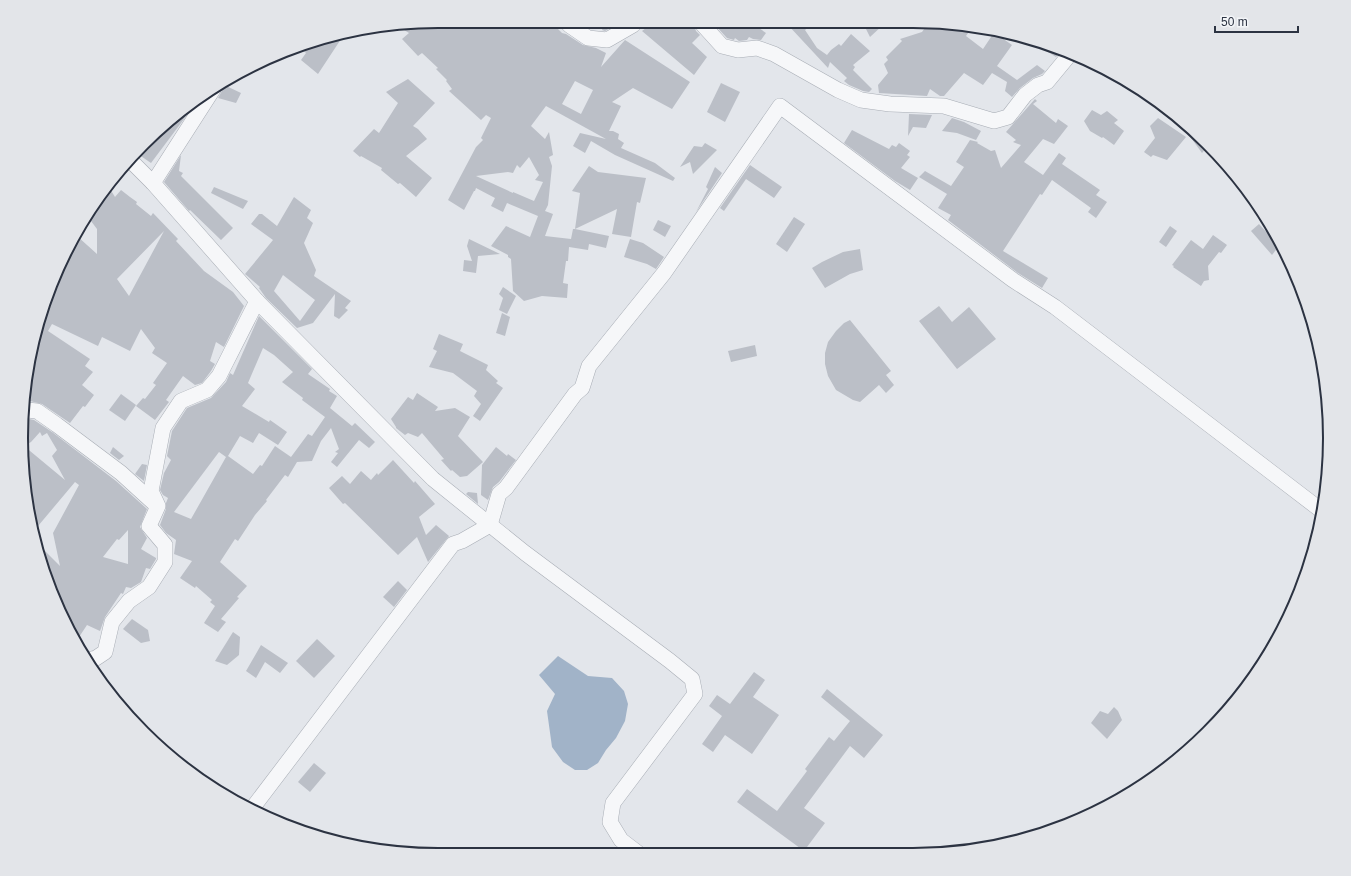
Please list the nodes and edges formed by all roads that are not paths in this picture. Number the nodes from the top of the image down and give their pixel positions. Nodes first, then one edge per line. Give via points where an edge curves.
1 (574, 28) edge
2 (627, 28) edge
3 (706, 28) edge
4 (1067, 58) edge
5 (207, 99) edge
6 (134, 164) edge
7 (153, 183) junction
8 (257, 301) junction
9 (29, 410) edge
10 (158, 506) junction
11 (1317, 507) edge
12 (490, 524) junction
13 (93, 659) edge
14 (255, 805) edge
15 (631, 848) edge

1 - 2 street via 588,38 607,40
3 - 4 street via 722,46 738,50 757,48 774,54 838,90 862,100 944,106 994,121 1008,117 1025,95 1047,82
5 - 7 street
6 - 7 street
7 - 8 street
8 - 10 street via 219,376 207,390 181,402 162,428 151,491
8 - 12 street via 433,479
9 - 10 street via 37,411 57,425 121,473
10 - 13 street via 149,526 165,545 165,562 149,587 129,601 112,622 105,652
11 - 12 street via 1055,307 1013,280 780,106 664,273 589,366 582,388 499,494
12 - 14 street via 453,544
12 - 15 street via 692,679 695,694 613,803 610,822 621,840

